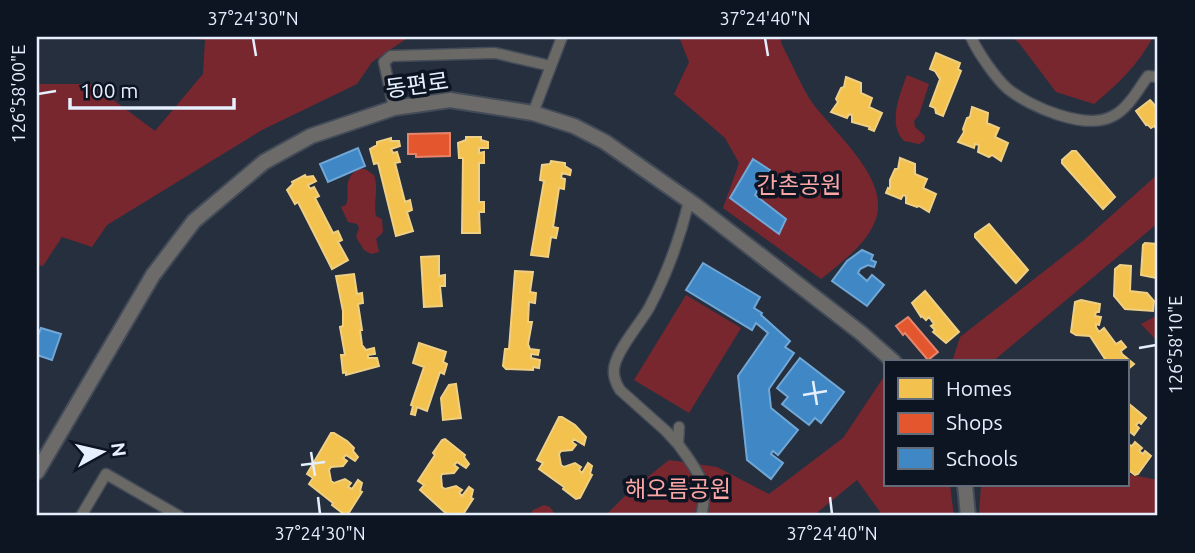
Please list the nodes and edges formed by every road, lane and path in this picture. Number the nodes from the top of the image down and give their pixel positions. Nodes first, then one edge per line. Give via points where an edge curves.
1 (562, 37) edge
2 (971, 37) edge
3 (551, 66) junction
4 (1158, 77) edge
5 (394, 108) junction
6 (533, 113) junction
7 (689, 201) junction
8 (892, 360) edge
9 (679, 427) dead end
10 (678, 444) junction
11 (37, 472) edge
12 (965, 486) edge
13 (161, 512) edge
14 (81, 516) edge
15 (179, 516) edge
16 (701, 516) edge
17 (968, 516) edge

1 - 3 street
2 - 4 street via 1007,88 1061,116 1085,120 1116,116 1148,76
3 - 5 street via 495,53 391,56 384,62
3 - 6 street
5 - 6 street, 동편로 via 450,100
5 - 11 street, 동편로 via 299,142 264,162 194,221 153,275
6 - 7 street, 동편로 via 605,142
7 - 8 street, 동편로
7 - 10 street via 662,281 614,369 620,390
9 - 10 street
10 - 16 street via 704,488
12 - 17 street
13 - 14 street via 106,474
13 - 15 street

